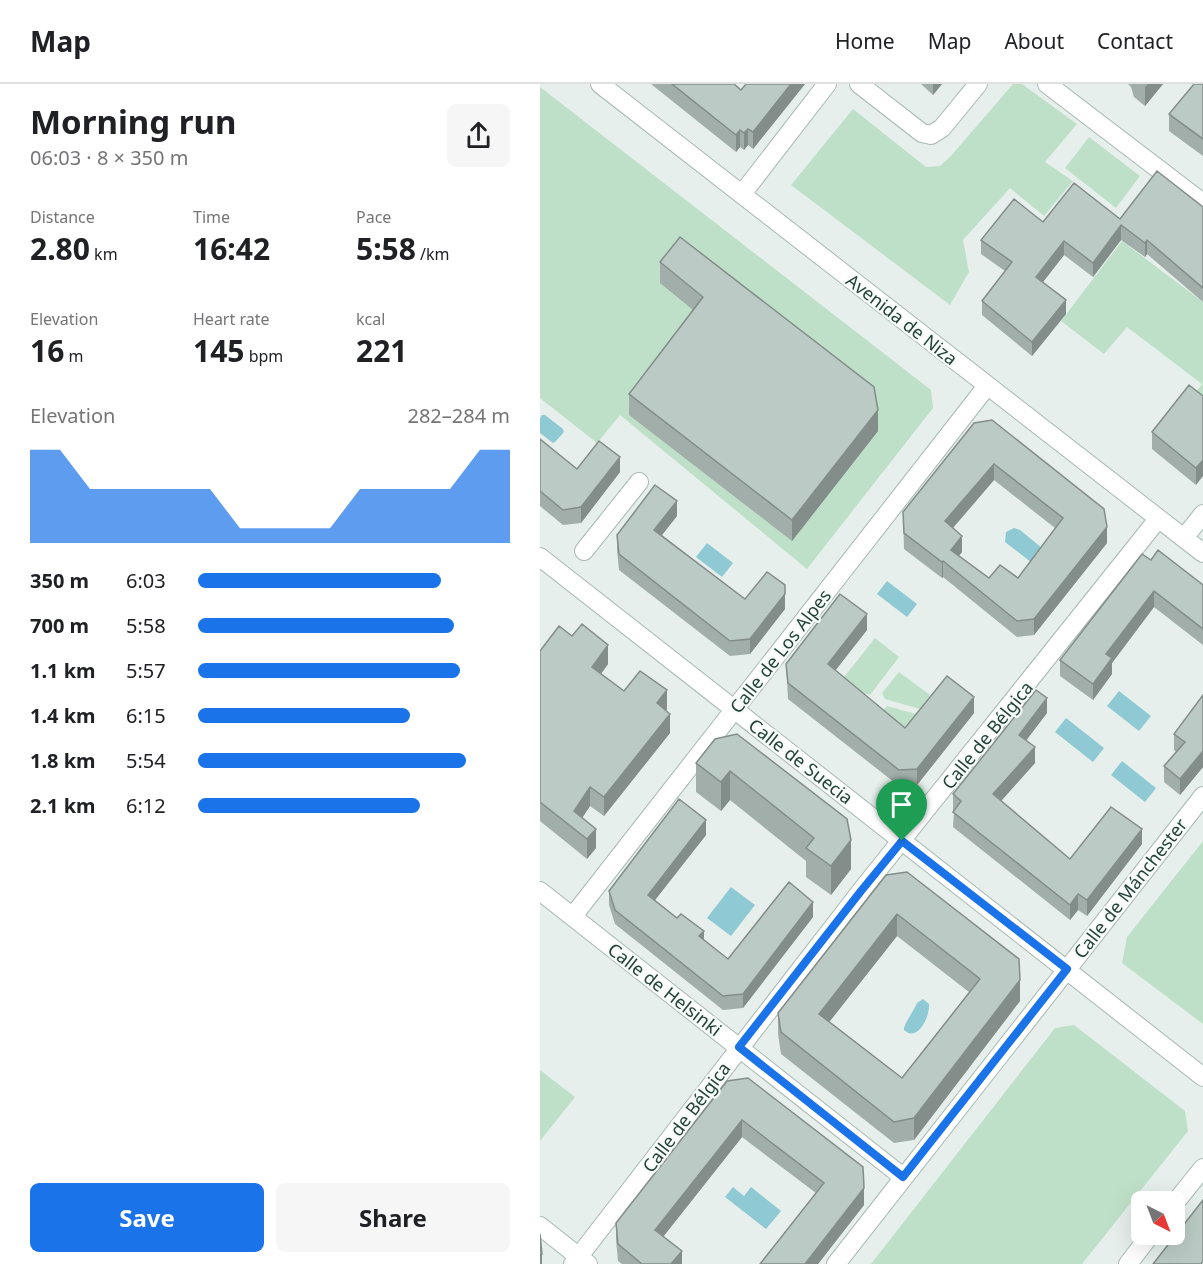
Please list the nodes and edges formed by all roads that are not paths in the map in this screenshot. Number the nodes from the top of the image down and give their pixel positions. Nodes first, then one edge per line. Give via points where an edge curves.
1 (600, 84) edge
2 (827, 84) edge
3 (859, 84) edge
4 (978, 84) edge
5 (1047, 84) edge
6 (741, 194) junction
7 (1203, 203) edge
8 (987, 386) junction
9 (639, 482) dead end
10 (1203, 514) edge
11 (1158, 519) junction
12 (1184, 538) junction
13 (584, 550) dead end
14 (1203, 553) edge
15 (540, 557) edge
16 (735, 708) junction
17 (1203, 796) edge
18 (902, 841) junction
19 (540, 891) edge
20 (573, 916) junction
21 (1067, 969) junction
22 (739, 1047) junction
23 (1203, 1077) edge
24 (1203, 1168) edge
25 (903, 1177) junction
26 (1184, 1191) edge
27 (540, 1226) edge
28 (1143, 1245) edge
29 (581, 1262) edge
30 (836, 1264) edge
31 (1128, 1264) edge

1 - 6 street, Avenida de Niza
2 - 6 street
3 - 4 street via 922,133 931,135 942,128
5 - 7 street
6 - 8 street, Avenida de Niza
8 - 11 street, Avenida de Niza
8 - 16 street, Calle de Los Alpes
9 - 13 street
10 - 12 street
11 - 12 street, Avenida de Niza
11 - 18 street, Calle de Bélgica
12 - 14 street, Avenida de Niza
15 - 16 street, Calle de Suecia
16 - 18 street, Calle de Suecia
16 - 20 street, Calle de Los Alpes
17 - 21 street, Calle de Mánchester
18 - 21 street, Calle de Suecia
18 - 22 street, Calle de Bélgica
19 - 20 street, Calle de Helsinki
20 - 22 street, Calle de Helsinki
21 - 23 street, Calle de Suecia
21 - 25 street, Calle de Mánchester
22 - 25 street, Calle de Helsinki
22 - 29 street, Calle de Bélgica
24 - 26 street
25 - 30 street, Calle de Mánchester
27 - 29 street
28 - 31 street

